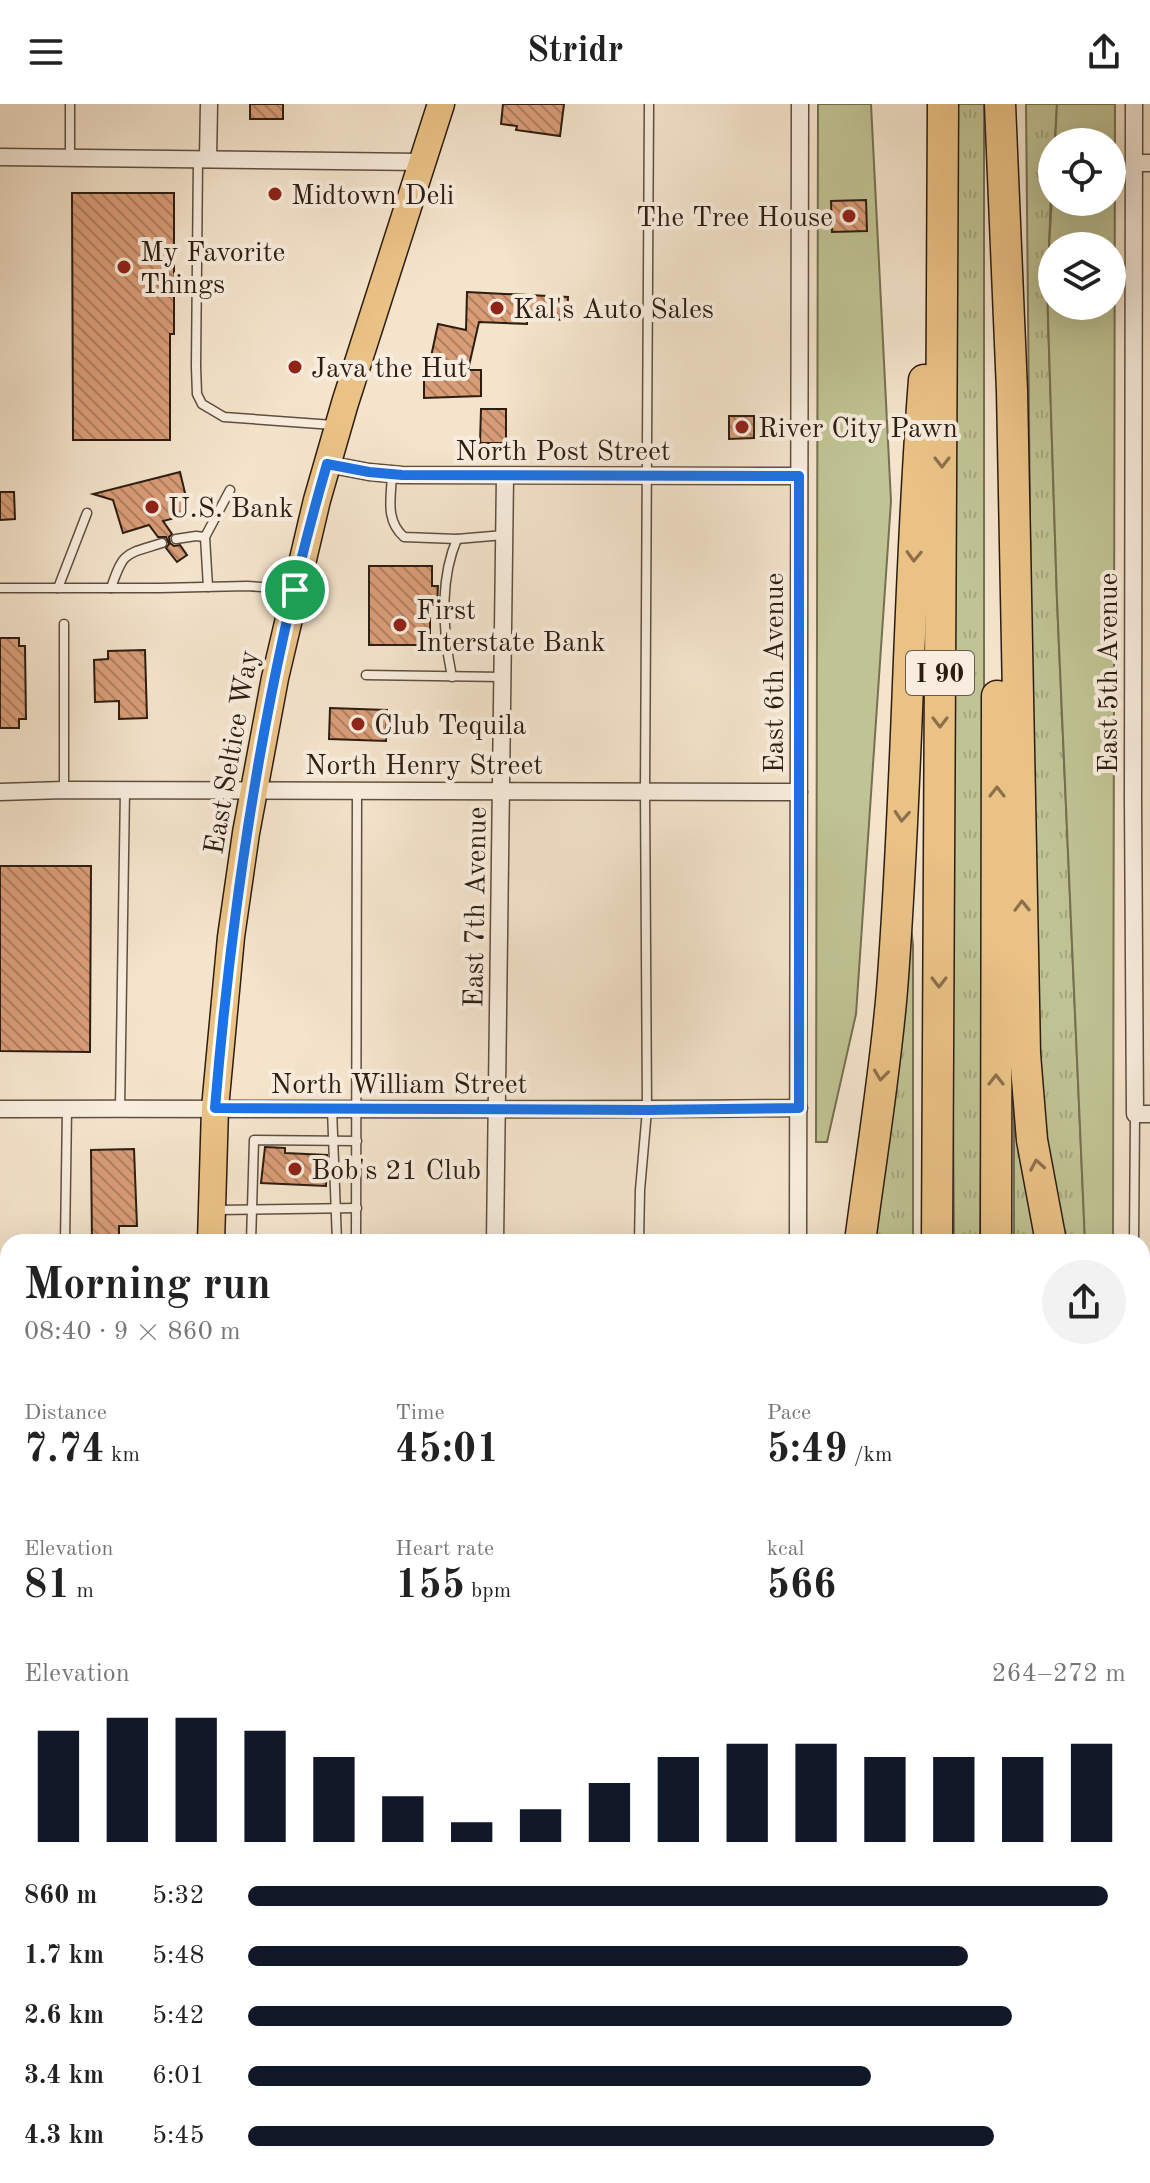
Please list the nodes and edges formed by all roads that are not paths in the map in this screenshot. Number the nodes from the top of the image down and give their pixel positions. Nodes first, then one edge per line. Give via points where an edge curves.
1 (70, 104) edge
2 (209, 104) edge
3 (441, 104) edge
4 (649, 104) edge
5 (800, 104) edge
6 (943, 104) edge
7 (999, 104) edge
8 (1134, 104) edge
9 (944, 143) junction
10 (0, 157) edge
11 (70, 158) junction
12 (203, 159) junction
13 (421, 162) junction
14 (1142, 163) edge
15 (338, 425) junction
16 (327, 464) junction
17 (392, 474) junction
18 (505, 476) junction
19 (647, 476) junction
20 (799, 476) junction
21 (1142, 478) edge
22 (230, 490) dead end
23 (87, 513) dead end
24 (504, 535) junction
25 (205, 537) junction
26 (176, 539) dead end
27 (457, 539) junction
28 (162, 543) dead end
29 (208, 587) junction
30 (0, 588) edge
31 (58, 588) junction
32 (111, 588) junction
33 (295, 590) junction
34 (64, 624) dead end
35 (366, 675) dead end
36 (452, 677) junction
37 (503, 677) junction
38 (64, 790) junction
39 (125, 790) junction
40 (254, 790) junction
41 (357, 790) junction
42 (502, 790) junction
43 (645, 791) junction
44 (0, 792) edge
45 (799, 792) junction
46 (1142, 799) edge
47 (215, 1108) junction
48 (357, 1108) junction
49 (799, 1108) junction
50 (0, 1109) edge
51 (67, 1109) junction
52 (120, 1109) junction
53 (332, 1109) junction
54 (496, 1109) junction
55 (647, 1110) junction
56 (1142, 1114) edge
57 (333, 1141) junction
58 (357, 1141) junction
59 (251, 1208) junction
60 (336, 1208) junction
61 (357, 1208) junction
62 (212, 1210) junction
63 (65, 1234) edge
64 (211, 1234) edge
65 (251, 1234) edge
66 (337, 1234) edge
67 (356, 1234) edge
68 (495, 1234) edge
69 (639, 1234) edge
70 (798, 1234) edge
71 (861, 1234) edge
72 (937, 1234) edge
73 (996, 1234) edge
74 (1050, 1234) edge
75 (1134, 1234) edge

1 - 11 lane
2 - 12 street
3 - 13 main road, East Seltice Way
4 - 19 lane
5 - 20 street, East 6th Avenue
6 - 9 highway, I 90
73 -> 7 highway, I 90
74 -> 7 highway via 1032,1140 1025,1054 1012,391
8 - 14 street, East 5th Avenue
9 -> 71 highway via 917,465 891,992
9 -> 72 highway, I 90
10 - 11 street
11 - 12 street
12 - 13 street
12 - 15 lane via 196,367 202,404 224,417
13 - 15 main road, East Seltice Way
14 - 21 street, East 5th Avenue
15 - 16 main road, East Seltice Way
16 - 17 street, North Post Street
16 - 33 main road, East Seltice Way
17 - 18 street, North Post Street
17 - 27 lane via 390,513 395,529 413,539
18 - 19 street, North Post Street
18 - 24 street, East 7th Avenue
19 - 20 street, North Post Street
19 - 43 lane
20 - 45 street, East 6th Avenue
21 - 46 street, East 5th Avenue
22 - 25 lane
23 - 31 lane
24 - 27 lane
24 - 37 street, East 7th Avenue
25 - 26 lane
25 - 29 lane
27 - 36 lane via 446,579 445,632
28 - 32 lane via 129,553
29 - 32 lane
29 - 33 lane
30 - 31 lane
31 - 32 lane
33 - 40 main road, East Seltice Way
34 - 38 lane
35 - 36 lane
36 - 37 lane
37 - 42 street, East 7th Avenue
38 - 39 street, North Henry Street
38 - 44 street, North Henry Street
39 - 40 street, North Henry Street
39 - 52 lane
40 - 41 street, North Henry Street
40 - 47 main road, East Seltice Way via 231,937
41 - 42 street, North Henry Street
41 - 48 lane
42 - 43 street, North Henry Street
42 - 54 street, East 7th Avenue
43 - 45 street, North Henry Street
43 - 55 lane
45 - 49 street, East 6th Avenue
46 - 56 street, East 5th Avenue
47 - 52 street, North William Street
47 - 53 street, North William Street
47 - 62 main road, East Seltice Way
48 - 53 street, North William Street
48 - 54 street, North William Street
48 - 58 lane
49 - 55 street, North William Street
49 - 70 street, East 6th Avenue
50 - 51 street, North William Street
51 - 52 street, North William Street
51 - 63 lane
53 - 57 lane
54 - 55 street, North William Street
54 - 68 street, East 7th Avenue
55 - 69 lane
56 - 75 lane, East 5th Avenue
57 - 58 lane
57 - 59 lane via 254,1140
57 - 60 lane
58 - 61 lane
59 - 60 lane
59 - 62 lane
59 - 65 lane
60 - 61 lane
60 - 66 lane
61 - 67 lane
62 - 64 main road, East Seltice Way

